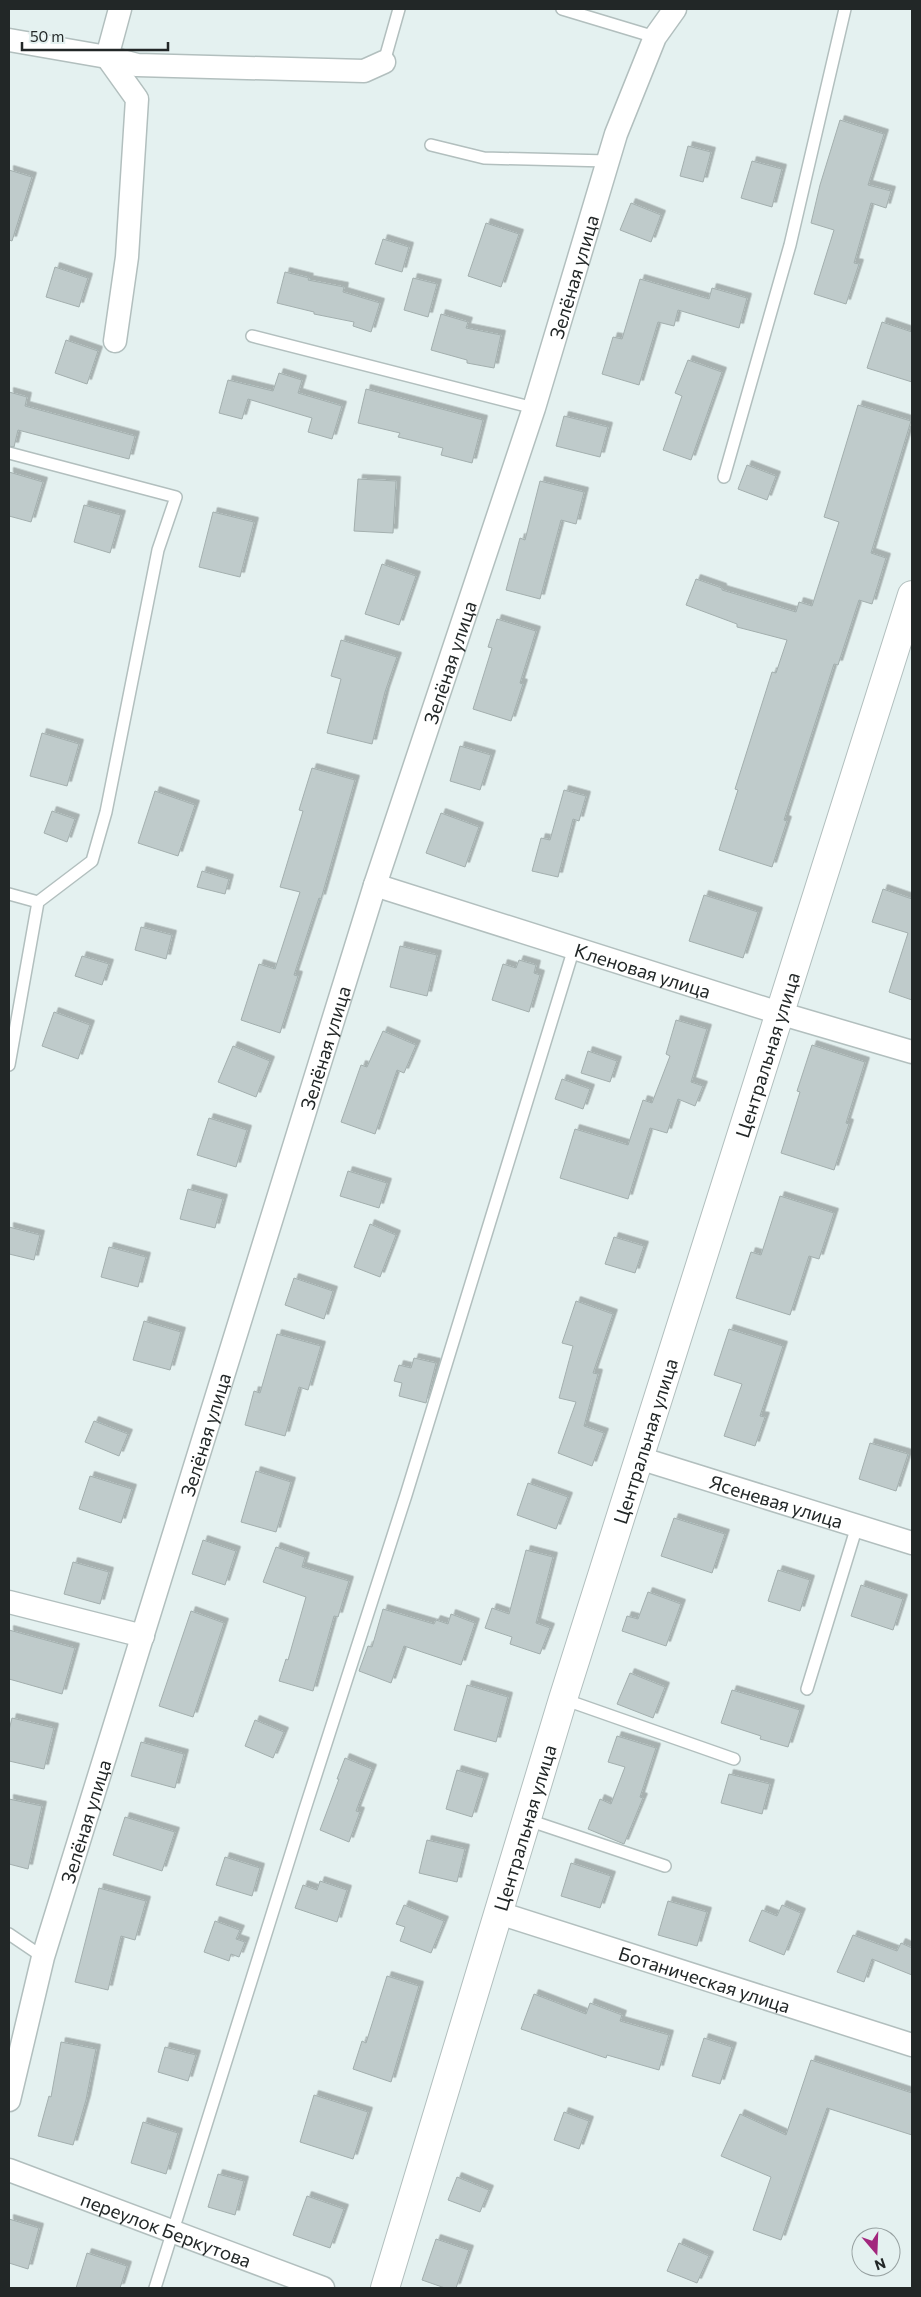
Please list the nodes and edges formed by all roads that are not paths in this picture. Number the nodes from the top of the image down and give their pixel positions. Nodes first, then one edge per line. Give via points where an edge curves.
1 (120, 9) edge
2 (399, 9) edge
3 (562, 9) edge
4 (675, 9) edge
5 (844, 9) edge
6 (655, 37) junction
7 (9, 40) edge
8 (107, 57) junction
9 (384, 62) joint
10 (431, 145) dead end
11 (608, 161) junction
12 (252, 336) dead end
13 (115, 341) dead end
14 (534, 408) junction
15 (9, 453) edge
16 (724, 477) dead end
17 (912, 595) edge
18 (375, 885) junction
19 (9, 894) edge
20 (38, 902) junction
21 (574, 948) junction
22 (14, 1010) edge
23 (779, 1013) junction
24 (912, 1052) edge
25 (9, 1065) edge
26 (639, 1458) junction
27 (857, 1526) junction
28 (912, 1543) edge
29 (9, 1602) edge
30 (143, 1636) junction
31 (807, 1689) dead end
32 (563, 1699) junction
33 (734, 1759) dead end
34 (528, 1820) junction
35 (665, 1866) dead end
36 (499, 1913) junction
37 (9, 1934) edge
38 (43, 1957) junction
39 (912, 2045) edge
40 (9, 2100) edge
41 (9, 2170) edge
42 (172, 2231) junction
43 (155, 2288) edge
44 (323, 2288) edge
45 (385, 2288) edge

1 - 8 street
2 - 9 lane
3 - 6 lane
4 - 6 street, Зелёная улица
5 - 16 lane via 790,245
6 - 11 street, Зелёная улица
7 - 8 street
8 - 9 street via 138,65 294,71 364,71
8 - 13 street via 137,98 127,257
10 - 11 lane via 484,158
11 - 14 street, Зелёная улица
12 - 14 lane
14 - 18 street, Зелёная улица
15 - 20 lane via 176,497 158,550 106,812 92,861
17 - 23 street, Центральная улица
18 - 21 street, Кленовая улица
18 - 30 street, Зелёная улица
19 - 20 lane
20 - 22 lane
21 - 23 street, Кленовая улица
21 - 42 lane via 406,1495
22 - 25 lane
23 - 24 street, Кленовая улица
23 - 26 street, Центральная улица
26 - 27 street, Ясеневая улица
26 - 32 street, Центральная улица
27 - 28 street, Ясеневая улица
27 - 31 lane
29 - 30 street
30 - 38 street, Зелёная улица
32 - 33 lane
32 - 34 street, Центральная улица
34 - 35 lane
34 - 36 street, Центральная улица
36 - 39 street, Ботаническая улица
36 - 45 street, Центральная улица
37 - 38 lane
38 - 40 street, Зелёная улица
41 - 42 street, переулок Беркутова
42 - 43 lane
42 - 44 street, переулок Беркутова

